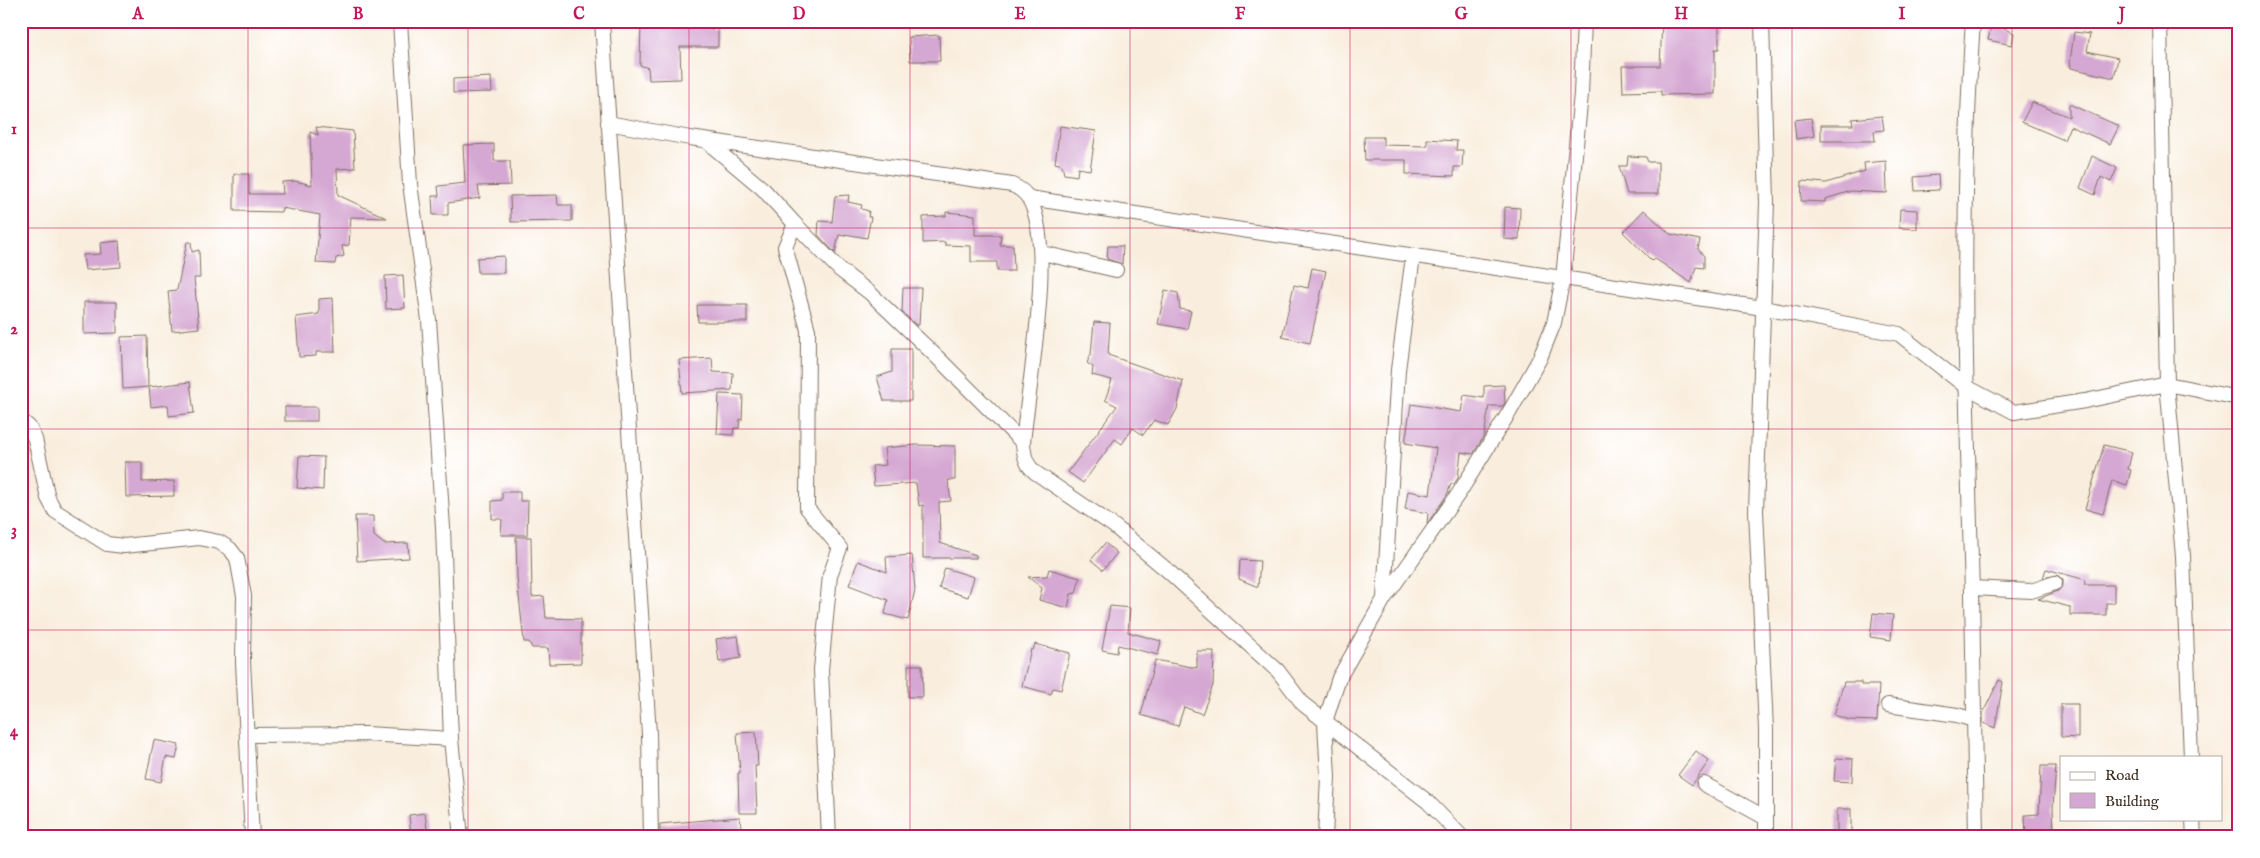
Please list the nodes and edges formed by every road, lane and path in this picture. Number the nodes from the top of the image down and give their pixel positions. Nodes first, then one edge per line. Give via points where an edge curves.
1 (400, 21) edge
2 (602, 21) edge
3 (1584, 21) edge
4 (1762, 21) edge
5 (1973, 21) edge
6 (2160, 21) edge
7 (608, 123) junction
8 (706, 141) junction
9 (1029, 198) junction
10 (795, 224) junction
11 (1042, 254) junction
12 (1413, 256) junction
13 (1116, 270) dead end
14 (1563, 278) junction
15 (1763, 308) junction
16 (2167, 384) junction
17 (1965, 386) junction
18 (2239, 398) edge
19 (21, 420) edge
20 (1023, 444) junction
21 (2055, 583) dead end
22 (1972, 588) junction
23 (1384, 598) junction
24 (1888, 705) dead end
25 (1974, 720) junction
26 (1324, 722) junction
27 (247, 735) junction
28 (451, 739) junction
29 (2191, 756) edge
30 (1704, 784) dead end
31 (1766, 818) junction
32 (2193, 820) edge
33 (252, 837) edge
34 (461, 837) edge
35 (651, 837) edge
36 (829, 837) edge
37 (1325, 837) edge
38 (1462, 837) edge
39 (1766, 837) edge
40 (1976, 837) edge
41 (2194, 837) edge

1 - 28 street via 410,184 429,320 437,423
2 - 7 street
3 - 14 street via 1581,94
4 - 15 street via 1767,203
5 - 17 street via 1967,98
6 - 16 street
7 - 8 street
7 - 35 street via 649,734
8 - 9 street via 1012,185 1023,190
8 - 10 street via 764,189
9 - 11 street via 1035,211
9 - 12 street
10 - 20 street via 840,270 870,293 938,358
10 - 36 street via 785,247 808,330 806,508 840,548 830,575 821,670
11 - 13 street
11 - 20 street
12 - 14 street
12 - 23 street via 1398,370
14 - 15 street
14 - 23 street via 1547,342 1510,411 1459,493
15 - 17 street via 1899,334
15 - 31 street via 1756,511 1766,730
16 - 17 street via 2086,402 2014,412
16 - 18 street
16 - 29 street via 2183,556
17 - 22 street
19 - 27 street via 36,440 48,498 55,511 107,544 124,546 199,538 219,542 237,558 244,596
20 - 26 street via 1025,460 1032,470 1114,526 1167,570 1278,671 1304,704
21 - 22 street via 2031,591
22 - 25 street
23 - 26 street via 1339,678
24 - 25 street
25 - 40 street
26 - 37 street via 1328,777
26 - 38 street via 1428,802
27 - 28 street via 366,734
27 - 33 street
28 - 34 street
30 - 31 street
31 - 39 street
32 - 41 street

